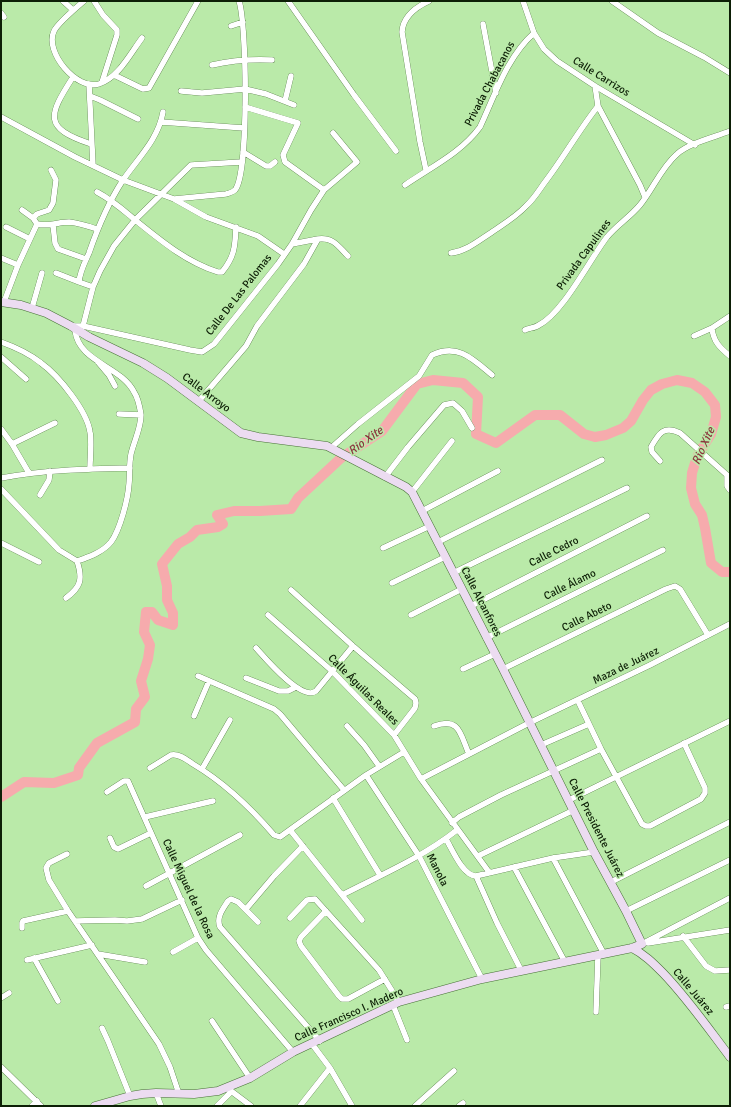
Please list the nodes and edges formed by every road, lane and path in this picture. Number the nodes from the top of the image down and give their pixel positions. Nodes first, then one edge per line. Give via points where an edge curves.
1 (63, 1) edge
2 (84, 1) edge
3 (94, 1) edge
4 (198, 1) edge
5 (239, 1) edge
6 (288, 1) edge
7 (429, 1) edge
8 (523, 1) edge
9 (612, 1) edge
10 (73, 10) junction
11 (243, 22) junction
12 (483, 24) dead end
13 (231, 26) dead end
14 (534, 33) junction
15 (142, 38) dead end
16 (246, 59) junction
17 (272, 60) dead end
18 (212, 65) dead end
19 (730, 73) edge
20 (114, 75) junction
21 (291, 76) dead end
22 (73, 77) junction
23 (102, 82) junction
24 (89, 84) junction
25 (594, 86) junction
26 (245, 89) junction
27 (181, 91) dead end
28 (496, 93) junction
29 (90, 96) junction
30 (285, 101) junction
31 (294, 105) dead end
32 (598, 106) junction
33 (245, 107) junction
34 (163, 112) dead end
35 (1, 118) edge
36 (138, 119) dead end
37 (161, 122) junction
38 (244, 128) junction
39 (730, 131) edge
40 (333, 133) dead end
41 (92, 144) junction
42 (695, 145) junction
43 (396, 151) dead end
44 (243, 152) junction
45 (242, 162) junction
46 (275, 162) dead end
47 (93, 165) junction
48 (51, 170) dead end
49 (426, 170) junction
50 (123, 180) junction
51 (405, 185) dead end
52 (324, 190) junction
53 (97, 192) dead end
54 (162, 194) junction
55 (645, 197) junction
56 (111, 199) junction
57 (174, 199) junction
58 (22, 210) dead end
59 (33, 218) junction
60 (135, 220) junction
61 (37, 224) junction
62 (53, 225) junction
63 (6, 227) dead end
64 (236, 227) junction
65 (97, 229) junction
66 (30, 239) junction
67 (318, 239) junction
68 (292, 244) junction
69 (451, 253) dead end
70 (284, 254) junction
71 (348, 256) dead end
72 (1, 258) edge
73 (86, 259) junction
74 (18, 265) junction
75 (42, 273) dead end
76 (56, 273) dead end
77 (79, 282) junction
78 (93, 287) junction
79 (3, 302) edge
80 (32, 308) junction
81 (730, 316) edge
82 (76, 327) junction
83 (712, 328) junction
84 (525, 330) dead end
85 (694, 336) dead end
86 (1, 342) edge
87 (730, 356) edge
88 (1, 357) edge
89 (96, 361) junction
90 (492, 375) dead end
91 (26, 379) dead end
92 (115, 386) dead end
93 (198, 402) junction
94 (119, 414) dead end
95 (141, 415) junction
96 (55, 423) dead end
97 (472, 428) dead end
98 (1, 429) edge
99 (452, 441) dead end
100 (12, 444) junction
101 (335, 449) junction
102 (602, 460) dead end
103 (660, 461) dead end
104 (90, 468) junction
105 (130, 468) junction
106 (50, 471) junction
107 (498, 471) dead end
108 (29, 473) junction
109 (728, 473) edge
110 (385, 476) junction
111 (1, 478) edge
112 (1, 488) edge
113 (627, 488) dead end
114 (730, 490) edge
115 (412, 492) junction
116 (40, 495) dead end
117 (422, 511) junction
118 (647, 516) dead end
119 (430, 526) junction
120 (438, 542) junction
121 (1, 543) edge
122 (383, 548) dead end
123 (663, 550) dead end
124 (445, 557) junction
125 (77, 561) junction
126 (39, 562) dead end
127 (453, 573) junction
128 (392, 583) dead end
129 (462, 589) junction
130 (291, 590) dead end
131 (66, 598) dead end
132 (471, 606) junction
133 (411, 615) dead end
134 (268, 616) dead end
135 (730, 624) edge
136 (708, 635) junction
137 (486, 638) junction
138 (353, 646) junction
139 (256, 648) dead end
140 (495, 654) junction
141 (463, 669) dead end
142 (503, 669) junction
143 (332, 671) junction
144 (198, 676) dead end
145 (246, 678) dead end
146 (209, 680) junction
147 (296, 687) junction
148 (578, 701) junction
149 (194, 716) dead end
150 (230, 720) dead end
151 (730, 721) edge
152 (529, 722) junction
153 (589, 724) junction
154 (347, 726) dead end
155 (434, 726) dead end
156 (394, 735) junction
157 (684, 743) junction
158 (541, 745) junction
159 (601, 749) junction
160 (404, 752) junction
161 (469, 754) junction
162 (379, 766) junction
163 (150, 768) dead end
164 (202, 769) junction
165 (554, 771) junction
166 (366, 775) junction
167 (617, 777) junction
168 (421, 779) junction
169 (344, 790) junction
170 (107, 792) dead end
171 (333, 798) junction
172 (569, 800) junction
173 (213, 801) dead end
174 (574, 810) junction
175 (145, 817) junction
176 (730, 822) edge
177 (452, 823) junction
178 (290, 830) junction
179 (457, 830) junction
180 (151, 833) junction
181 (240, 835) dead end
182 (110, 838) dead end
183 (446, 839) junction
184 (303, 846) junction
185 (594, 852) junction
186 (68, 854) dead end
187 (419, 856) junction
188 (478, 856) junction
189 (553, 858) junction
190 (730, 860) edge
191 (514, 867) junction
192 (489, 872) junction
193 (170, 874) junction
194 (380, 875) junction
195 (476, 876) junction
196 (611, 882) junction
197 (146, 886) dead end
198 (342, 895) junction
199 (730, 898) edge
200 (182, 900) junction
201 (246, 909) junction
202 (68, 911) junction
203 (326, 911) junction
204 (626, 911) junction
205 (290, 918) dead end
206 (362, 920) dead end
207 (75, 921) junction
208 (258, 922) dead end
209 (22, 928) dead end
210 (730, 930) edge
211 (683, 936) junction
212 (198, 938) junction
213 (642, 944) junction
214 (92, 945) junction
215 (632, 948) junction
216 (173, 952) dead end
217 (98, 954) junction
218 (601, 954) junction
219 (34, 958) junction
220 (27, 960) dead end
221 (145, 962) dead end
222 (565, 962) junction
223 (521, 970) junction
224 (730, 970) edge
225 (385, 979) junction
226 (482, 979) junction
227 (9, 993) dead end
228 (1, 998) edge
229 (58, 1001) dead end
230 (396, 1003) junction
231 (596, 1012) dead end
232 (212, 1021) dead end
233 (102, 1028) dead end
234 (408, 1040) dead end
235 (316, 1042) junction
236 (293, 1052) junction
237 (729, 1055) edge
238 (330, 1068) junction
239 (2, 1071) edge
240 (454, 1071) dead end
241 (250, 1078) junction
242 (229, 1090) junction
243 (156, 1093) junction
244 (179, 1094) junction
245 (130, 1096) junction
246 (37, 1101) junction
247 (32, 1106) edge
248 (42, 1106) edge
249 (95, 1106) edge
250 (161, 1106) edge
251 (217, 1106) edge
252 (251, 1106) edge
253 (300, 1106) edge
254 (352, 1106) edge
255 (415, 1106) edge

1 - 10 street
2 - 10 street
3 - 23 street via 117,30
4 - 20 street via 150,87 143,89
5 - 11 street
6 - 43 street
7 - 49 street via 420,5 407,17 402,32
8 - 14 street, Calle Carrizos
9 - 19 street via 658,33
10 - 22 street via 54,31 52,41 63,66
11 - 13 street
11 - 16 street
12 - 28 street
14 - 25 street, Calle Carrizos via 544,50
14 - 28 street, Privada Chabacanos via 511,62
15 - 20 street
16 - 17 street
16 - 18 street
16 - 26 street
20 - 23 street
21 - 30 street
22 - 24 street
22 - 41 street via 54,113 54,119 60,130
23 - 24 street
24 - 29 street
25 - 32 street
25 - 42 street, Calle Carrizos
26 - 27 street via 202,93
26 - 30 street
26 - 33 street
28 - 49 street, Privada Chabacanos via 475,134 457,151
29 - 36 street
29 - 41 street
30 - 31 street
32 - 55 street
32 - 69 street via 555,170 526,207 476,243 462,251
33 - 38 street
33 - 52 street via 298,124 283,159
34 - 37 street
35 - 47 street
37 - 38 street
37 - 50 street via 153,140
38 - 44 street
39 - 42 street, Privada Capulines
40 - 52 street, Calle De Las Palomas via 357,162
41 - 47 street
42 - 55 street, Privada Capulines via 679,153 669,162
44 - 45 street
44 - 46 street via 266,166
45 - 54 street via 192,164
45 - 57 street via 237,186 231,193
47 - 50 street
48 - 59 street via 56,180 53,203 49,210
49 - 51 street, Privada Chabacanos
50 - 54 street
50 - 56 street
52 - 68 street, Calle De Las Palomas
53 - 56 street
54 - 57 street
54 - 60 street
55 - 84 street, Privada Capulines via 607,237 561,305 547,320
56 - 60 street
56 - 65 street
57 - 64 street via 206,217
58 - 59 street
59 - 61 street
60 - 64 street via 185,258 218,272 222,272 227,266 235,250
60 - 78 street via 120,236 108,255
61 - 62 street
61 - 66 street
62 - 65 street via 68,222
62 - 73 street via 58,249
63 - 66 street
64 - 70 street via 258,236
65 - 73 street
66 - 74 street
67 - 68 street
67 - 71 street via 331,240
67 - 93 street via 304,264 246,346
68 - 70 street, Calle De Las Palomas
70 - 82 street, Calle De Las Palomas via 214,344 202,352
72 - 74 street
73 - 77 street
74 - 79 street
75 - 80 street
76 - 77 street
77 - 78 street
78 - 82 street
79 - 80 street, Calle Arroyo
80 - 82 street, Calle Arroyo
81 - 83 street
82 - 89 street via 78,341
82 - 93 street, Calle Arroyo via 167,378
83 - 85 street
83 - 87 street via 717,344
86 - 104 street via 42,363 75,399 90,432
88 - 91 street
89 - 92 street
89 - 95 street via 114,371 131,387
90 - 101 street via 465,354 449,351 432,355 419,376 358,424
93 - 101 street, Calle Arroyo via 244,435
94 - 95 street
95 - 105 street
96 - 100 street
97 - 110 street via 455,405 444,405
98 - 100 street
99 - 115 street
100 - 108 street
101 - 110 street, Calle Arroyo
102 - 120 street
103 - 109 street via 651,447 666,429 672,429
104 - 105 street
104 - 106 street
105 - 125 street via 127,499 112,541 100,551
106 - 108 street
106 - 116 street via 49,480
107 - 117 street
108 - 111 street
109 - 114 street via 727,486
110 - 115 street, Calle Arroyo
112 - 125 street via 59,550
113 - 127 street
115 - 117 street, Calle Alcanfores
117 - 119 street, Calle Alcanfores
118 - 132 street, Calle Cedro
119 - 120 street, Calle Alcanfores
119 - 122 street
120 - 124 street, Calle Alcanfores
121 - 126 street
123 - 137 street, Calle Álamo
124 - 127 street, Calle Alcanfores
124 - 128 street
125 - 131 street via 81,573 80,581 76,591
127 - 129 street, Calle Alcanfores
129 - 132 street, Calle Alcanfores
129 - 133 street
130 - 138 street
132 - 137 street, Calle Alcanfores
134 - 143 street, Calle Águilas Reales
135 - 136 street, Maza de Juárez
136 - 142 street, Calle Abeto via 680,589 675,586
136 - 148 street, Maza de Juárez
137 - 140 street, Calle Alcanfores
138 - 143 street
138 - 156 street via 416,703 415,708
139 - 147 street
140 - 141 street
140 - 142 street, Calle Alcanfores
142 - 152 street, Calle Alcanfores
143 - 147 street via 314,693
143 - 156 street, Calle Águilas Reales
144 - 146 street
145 - 147 street via 279,691 288,691
146 - 149 street
146 - 169 street via 274,709
148 - 152 street, Maza de Juárez
148 - 153 street
150 - 164 street
151 - 157 street
152 - 158 street, Calle Presidente Juárez
152 - 161 street, Maza de Juárez
153 - 158 street
153 - 159 street
154 - 162 street
155 - 161 street via 454,724
156 - 160 street, Calle Águilas Reales
157 - 167 street
157 - 167 street via 705,793 701,799 650,826 642,824
158 - 165 street, Calle Presidente Juárez
159 - 165 street
159 - 167 street
160 - 162 street
160 - 168 street, Calle Águilas Reales
161 - 168 street, Maza de Juárez
162 - 166 street
163 - 164 street via 174,754
164 - 178 street via 243,801 274,835 280,837
165 - 172 street, Calle Presidente Juárez
165 - 177 street via 473,809
166 - 169 street
166 - 187 street, Manola
167 - 172 street
168 - 177 street, Calle Águilas Reales
169 - 171 street
170 - 175 street, Calle Miguel de la Rosa via 126,781 130,784
171 - 178 street
171 - 194 street
172 - 174 street, Calle Presidente Juárez
173 - 175 street
174 - 185 street, Calle Presidente Juárez
174 - 188 street
175 - 180 street, Calle Miguel de la Rosa
176 - 196 street
177 - 179 street, Calle Águilas Reales
178 - 184 street
179 - 183 street
179 - 188 street, Calle Águilas Reales
180 - 182 street via 118,849 114,847
180 - 193 street, Calle Miguel de la Rosa
181 - 193 street
183 - 187 street
183 - 195 street via 464,870 471,876
184 - 198 street
184 - 201 street
185 - 189 street
185 - 196 street, Calle Presidente Juárez
186 - 202 street via 49,863 46,868 49,880
187 - 194 street
187 - 226 street, Manola
188 - 192 street, Calle Águilas Reales
189 - 191 street
189 - 218 street
190 - 204 street
191 - 192 street
191 - 222 street
192 - 195 street
193 - 197 street
193 - 200 street, Calle Miguel de la Rosa
194 - 198 street
195 - 223 street
196 - 204 street, Calle Presidente Juárez
198 - 206 street
199 - 213 street
200 - 207 street via 142,919
200 - 212 street, Calle Miguel de la Rosa
201 - 208 street
201 - 235 street via 235,900 228,901 219,917 220,928
202 - 207 street
202 - 209 street via 23,921
203 - 205 street via 313,898 307,900
203 - 225 street
203 - 225 street via 299,941 339,996 348,999
204 - 213 street, Calle Presidente Juárez
207 - 214 street
210 - 211 street
211 - 213 street
211 - 224 street via 706,966 715,971
212 - 216 street
212 - 236 street, Calle Miguel de la Rosa
213 - 215 street, Calle Francisco I. Madero
214 - 217 street
214 - 219 street
215 - 218 street, Calle Francisco I. Madero
215 - 237 street, Calle Juárez via 652,962 672,982
217 - 221 street
217 - 244 street via 159,1044
218 - 222 street, Calle Francisco I. Madero
218 - 231 street
219 - 220 street
219 - 229 street
222 - 223 street, Calle Francisco I. Madero
223 - 226 street, Calle Francisco I. Madero
225 - 230 street
226 - 230 street, Calle Francisco I. Madero
227 - 228 street
230 - 234 street
230 - 235 street, Calle Francisco I. Madero
232 - 241 street
233 - 245 street
235 - 236 street, Calle Francisco I. Madero
235 - 238 street
236 - 241 street, Calle Francisco I. Madero
238 - 253 street
238 - 254 street
239 - 246 street
240 - 255 street
241 - 242 street, Calle Francisco I. Madero
242 - 244 street, Calle Francisco I. Madero
242 - 251 street
242 - 252 street
243 - 244 street, Calle Francisco I. Madero
243 - 245 street, Calle Francisco I. Madero
243 - 250 street
245 - 249 street, Calle Francisco I. Madero
246 - 247 street
246 - 248 street

